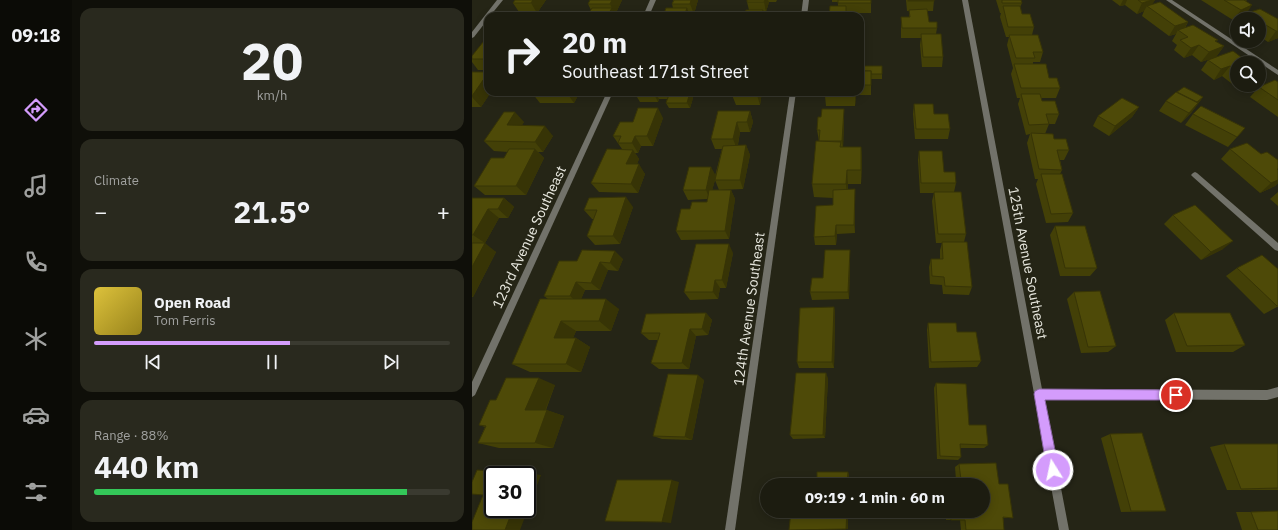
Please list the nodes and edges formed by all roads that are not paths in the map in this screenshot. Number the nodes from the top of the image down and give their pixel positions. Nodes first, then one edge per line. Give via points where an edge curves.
1 (500, 0) edge
2 (653, 0) edge
3 (806, 0) edge
4 (965, 0) edge
5 (1169, 0) edge
6 (491, 12) edge
7 (648, 12) edge
8 (804, 12) edge
9 (484, 21) edge
10 (472, 36) edge
11 (1278, 73) edge
12 (608, 96) edge
13 (792, 96) edge
14 (1195, 175) dead end
15 (1278, 248) edge
16 (472, 392) edge
17 (1278, 392) edge
18 (1039, 394) junction
19 (730, 530) edge
20 (1064, 530) edge

1 - 6 street
2 - 7 street
3 - 8 street
4 - 18 street, 125th Avenue Southeast
5 - 11 street
9 - 10 street
12 - 16 street, 123rd Avenue Southeast
13 - 19 street, 124th Avenue Southeast
14 - 15 street
17 - 18 street via 1267,395
18 - 20 street, 125th Avenue Southeast

